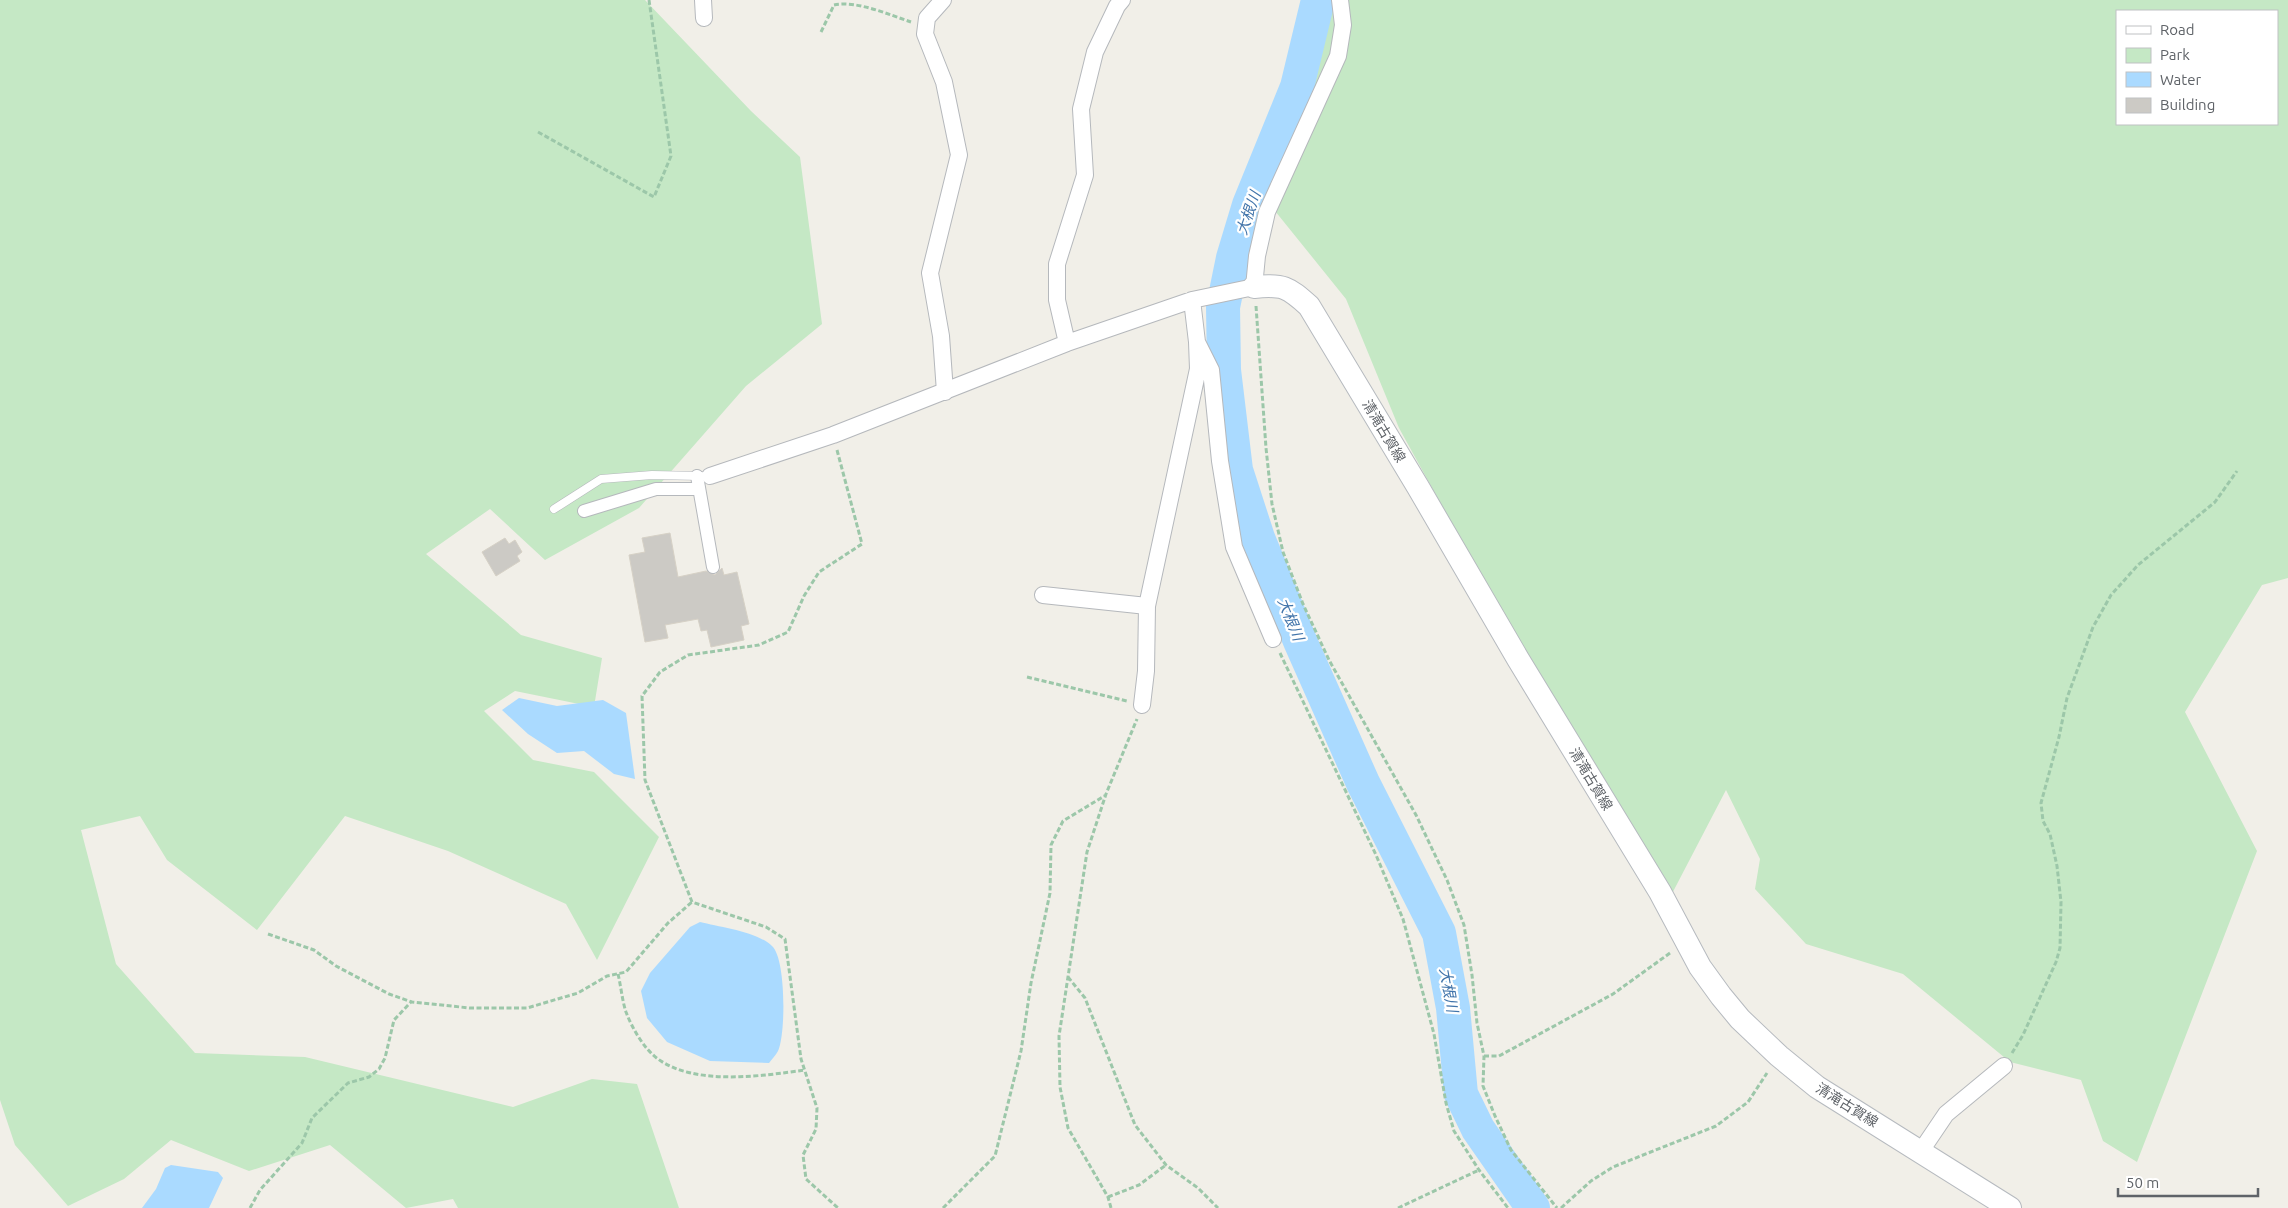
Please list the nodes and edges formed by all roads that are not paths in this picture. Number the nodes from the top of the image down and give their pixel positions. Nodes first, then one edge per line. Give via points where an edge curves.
1 (703, 0) edge
2 (943, 0) edge
3 (1122, 0) edge
4 (1340, 0) edge
5 (704, 18) dead end
6 (1254, 287) junction
7 (1192, 300) junction
8 (1067, 342) junction
9 (1197, 342) junction
10 (945, 392) junction
11 (704, 476) junction
12 (699, 489) junction
13 (554, 509) dead end
14 (584, 511) dead end
15 (712, 568) dead end
16 (1043, 595) dead end
17 (1147, 606) junction
18 (1273, 639) road end
19 (1142, 705) road end
20 (2004, 1066) road end
21 (1921, 1151) junction
22 (2010, 1208) edge

1 - 5 street
2 - 10 street via 927,18 924,34 944,82 960,155 930,272 941,336
3 - 8 street via 1095,52 1081,109 1085,175 1057,264 1056,277 1059,317
4 - 6 street via 1343,26 1338,56 1266,212
6 - 7 street
6 - 21 main road, 清滝古賀線 via 1275,284 1290,289 1309,306 1660,892 1700,967 1721,996 1779,1056 1817,1087
7 - 8 street
7 - 9 street
8 - 10 street
9 - 17 street via 1198,369
9 - 18 street via 1211,370 1220,462 1234,548
10 - 11 street via 833,435
11 - 12 street
11 - 13 lane via 652,475 601,480
12 - 14 street via 656,490
12 - 15 street
16 - 17 street
17 - 19 street
20 - 21 street via 1946,1114
21 - 22 main road, 清滝古賀線

